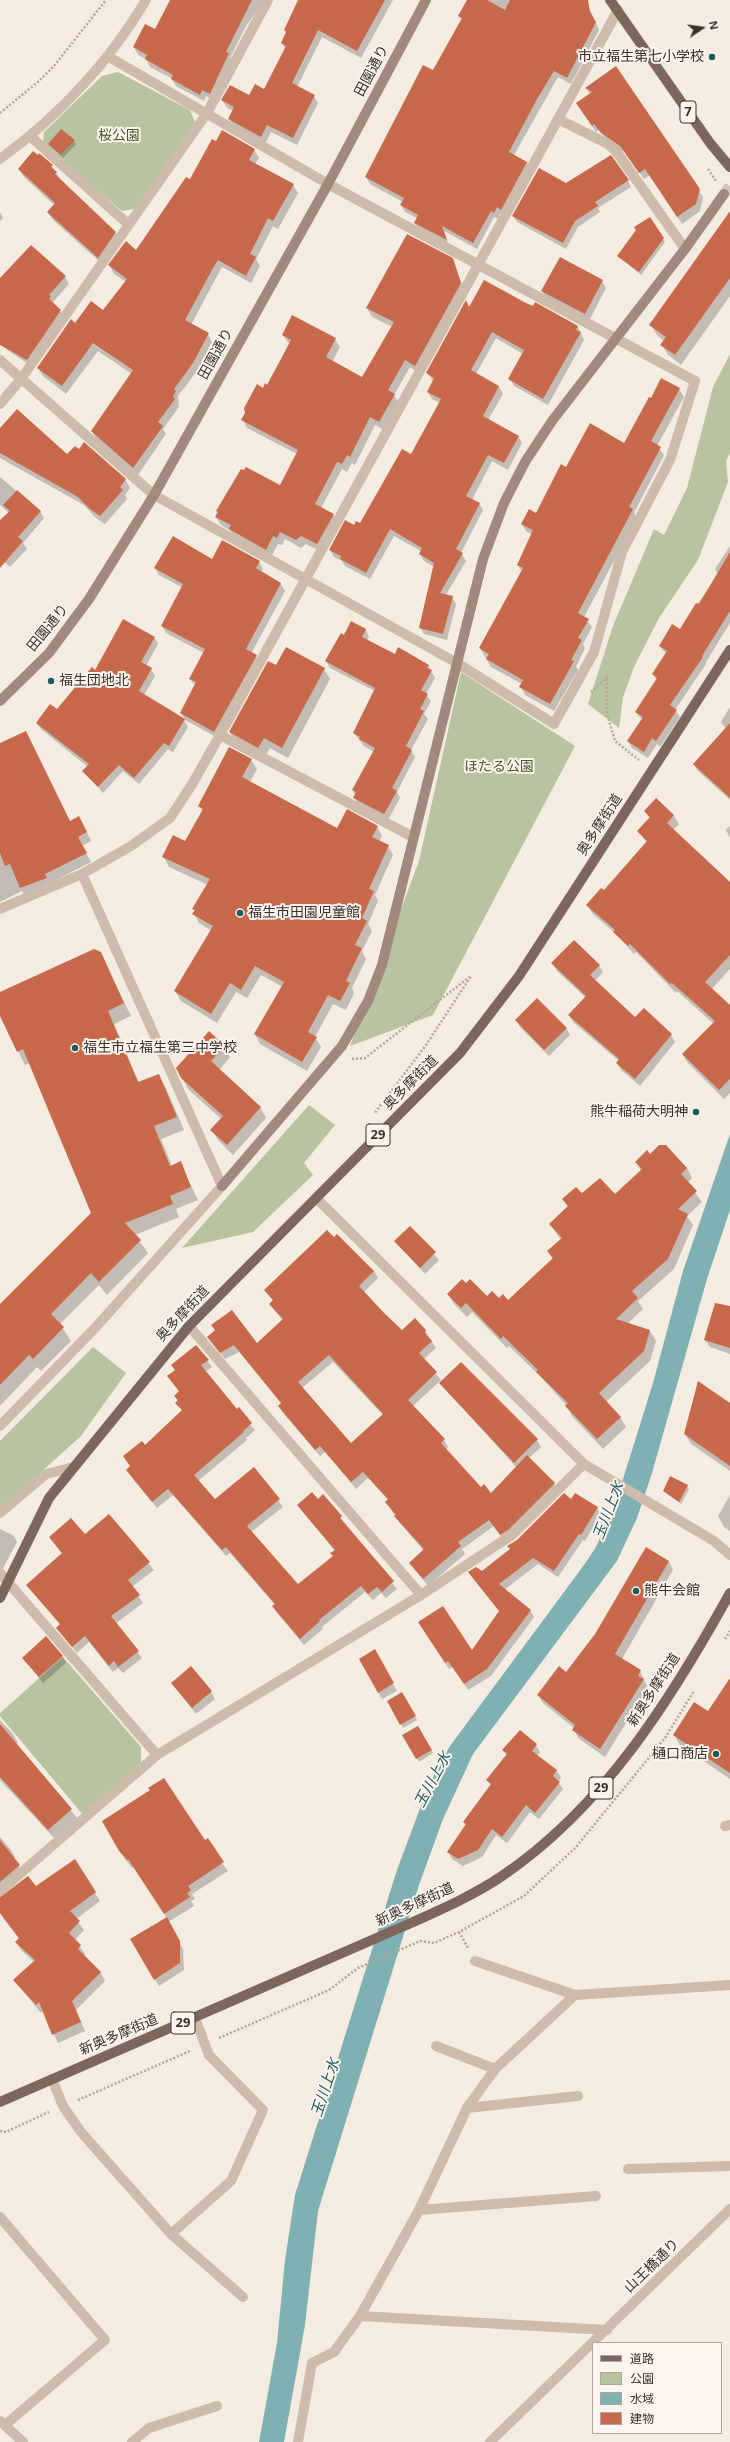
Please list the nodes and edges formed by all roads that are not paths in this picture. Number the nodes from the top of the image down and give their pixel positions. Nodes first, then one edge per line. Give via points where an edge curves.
1 (146, 0) edge
2 (268, 0) edge
3 (426, 0) edge
4 (610, 0) edge
5 (618, 10) junction
6 (109, 57) junction
7 (207, 113) junction
8 (558, 119) junction
9 (30, 136) junction
10 (0, 159) edge
11 (730, 167) edge
12 (328, 184) junction
13 (724, 194) tunnel mouth
14 (129, 225) junction
15 (685, 249) junction
16 (478, 264) junction
17 (615, 338) junction
18 (0, 360) edge
19 (21, 379) junction
20 (0, 404) edge
21 (154, 495) junction
22 (306, 578) junction
23 (730, 650) edge
24 (457, 663) junction
25 (0, 701) edge
26 (220, 735) junction
27 (413, 837) junction
28 (82, 874) junction
29 (0, 910) edge
30 (222, 1186) junction
31 (316, 1198) junction
32 (189, 1326) junction
33 (0, 1426) edge
34 (584, 1464) junction
35 (74, 1467) junction
36 (0, 1513) edge
37 (730, 1555) edge
38 (0, 1573) edge
39 (8, 1582) junction
40 (730, 1593) edge
41 (422, 1595) junction
42 (0, 1598) edge
43 (158, 1754) junction
44 (0, 1891) edge
45 (475, 1961) dead end
46 (730, 1985) edge
47 (575, 1995) junction
48 (195, 2018) junction
49 (436, 2046) dead end
50 (495, 2069) junction
51 (52, 2078) junction
52 (578, 2096) dead end
53 (0, 2102) edge
54 (467, 2108) junction
55 (730, 2166) edge
56 (628, 2169) dead end
57 (596, 2196) dead end
58 (730, 2209) edge
59 (419, 2210) junction
60 (0, 2217) edge
61 (170, 2234) junction
62 (243, 2297) dead end
63 (360, 2316) junction
64 (607, 2330) junction
65 (594, 2342) edge
66 (592, 2344) edge
67 (217, 2406) dead end
68 (3, 2423) edge
69 (23, 2442) edge
70 (132, 2442) edge
71 (298, 2442) edge
72 (490, 2442) edge

1 - 6 street
2 - 7 street
3 - 12 street, 田園通り
4 - 5 main road, 7
5 - 8 street
5 - 11 main road, 7 via 648,56
6 - 7 street
6 - 9 street via 51,119
7 - 12 street
7 - 14 street
8 - 15 street via 608,144 616,151
8 - 16 street
9 - 10 street
9 - 14 street
12 - 16 street
12 - 21 street, 田園通り
13 - 15 street
14 - 19 street
15 - 17 street
16 - 17 street
16 - 22 street
17 - 24 street via 552,421 525,462 504,503 483,559
17 - 24 street via 695,381 670,460 622,552 594,652 554,724
18 - 19 street
19 - 20 street
19 - 21 street
21 - 22 street
21 - 25 street, 田園通り via 84,605 49,653
22 - 24 street
22 - 26 street
23 - 31 main road, 奥多摩街道 / 29 via 519,976 460,1053
24 - 27 street
26 - 27 street
26 - 28 street via 170,818 131,846
27 - 30 street via 382,965 355,1026
28 - 29 street
28 - 30 street
30 - 33 street via 95,1328
31 - 32 main road, 奥多摩街道 / 29
31 - 34 street
32 - 35 main road, 奥多摩街道 / 29
32 - 41 street
34 - 37 street via 714,1541
34 - 41 street via 512,1535
35 - 36 street via 46,1474
35 - 39 main road, 奥多摩街道 / 29 via 49,1498
38 - 39 street
39 - 42 main road, 奥多摩街道 / 29
39 - 43 street
40 - 48 main road, 新奥多摩街道 / 29 via 670,1693 636,1742 602,1787 557,1833 502,1876 468,1896 411,1924
41 - 43 street
43 - 44 street
45 - 47 street
46 - 47 street
47 - 50 street
48 - 51 main road, 新奥多摩街道 / 29
48 - 61 street via 209,2055 263,2110 231,2181
49 - 50 street
50 - 54 street
51 - 53 main road, 新奥多摩街道 / 29
51 - 61 street via 63,2106 81,2132
52 - 54 street
54 - 59 street
55 - 56 street
57 - 59 street
58 - 64 street, 山王橋通り
59 - 63 street
60 - 68 street via 105,2340
61 - 62 street
63 - 64 street
63 - 71 street via 334,2352 312,2363
64 - 65 street, 山王橋通り
66 - 72 street, 山王橋通り
67 - 70 street via 149,2428
68 - 69 street

